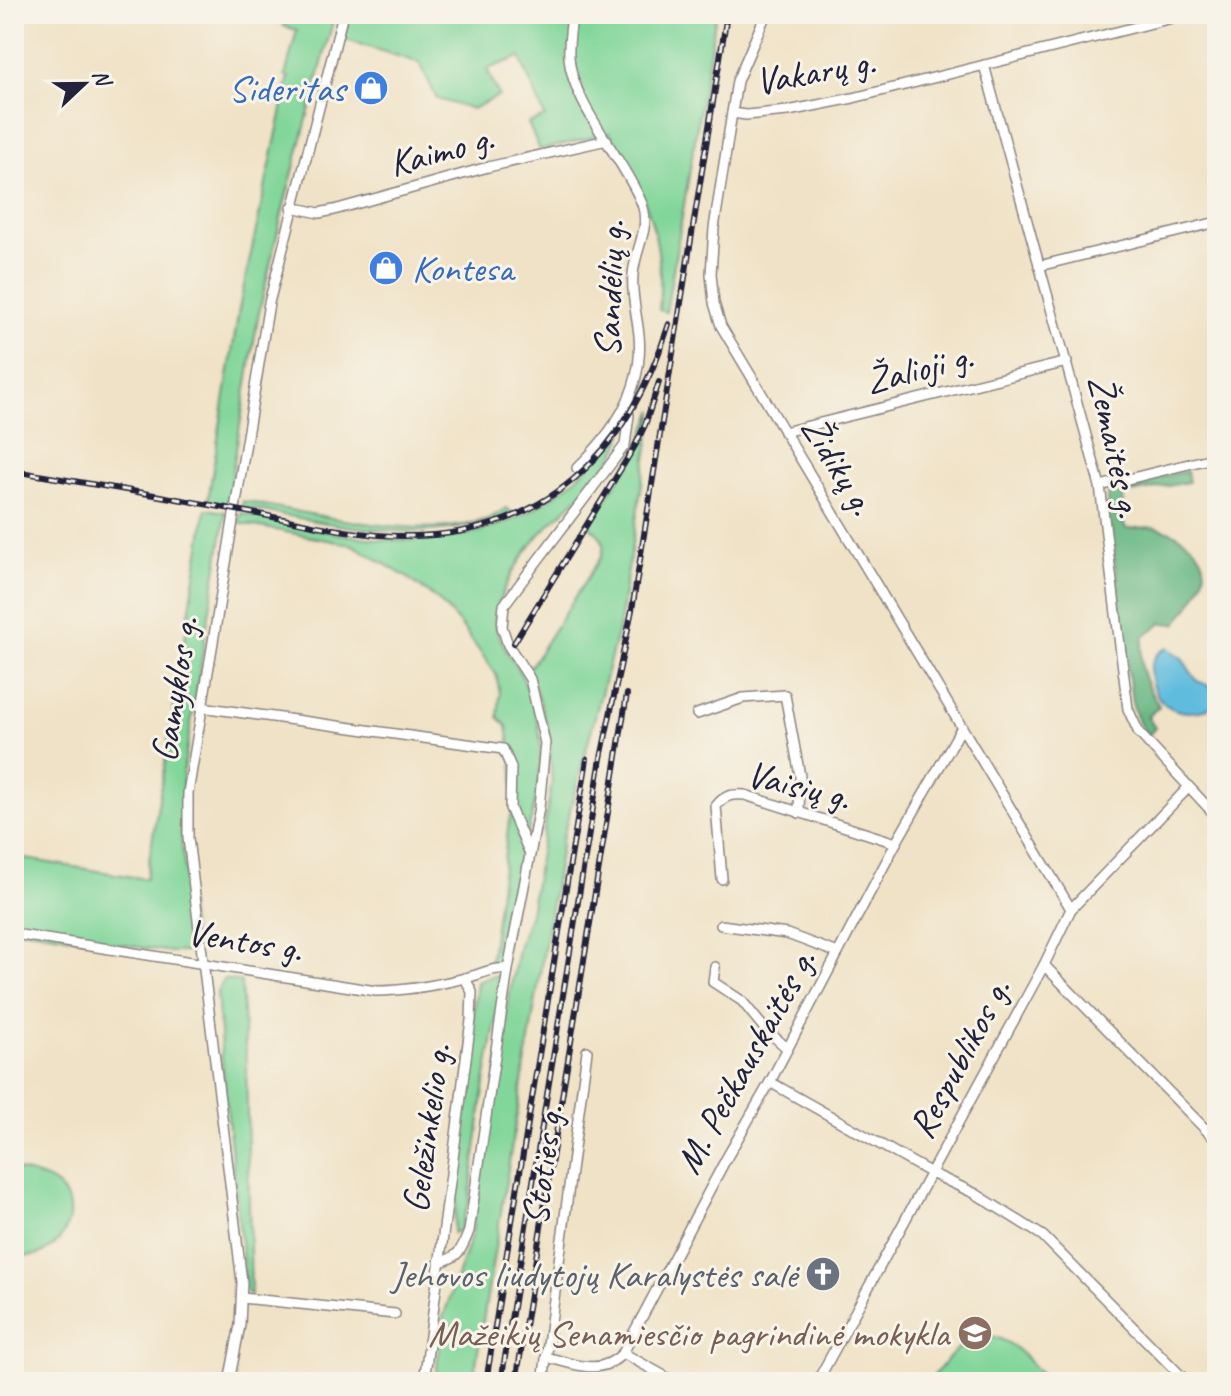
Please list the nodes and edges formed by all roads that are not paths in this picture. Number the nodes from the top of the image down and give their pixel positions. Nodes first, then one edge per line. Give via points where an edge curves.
1 (343, 14) edge
2 (572, 14) edge
3 (766, 14) edge
4 (1188, 14) edge
5 (984, 65) junction
6 (732, 113) junction
7 (607, 140) junction
8 (292, 207) junction
9 (1217, 222) edge
10 (1039, 266) junction
11 (1067, 362) junction
12 (624, 412) junction
13 (784, 432) junction
14 (1217, 457) edge
15 (577, 468) dead end
16 (1100, 486) junction
17 (201, 707) junction
18 (697, 714) dead end
19 (962, 727) junction
20 (1188, 788) junction
21 (799, 813) junction
22 (1217, 817) edge
23 (896, 843) junction
24 (530, 854) junction
25 (722, 879) dead end
26 (1071, 909) junction
27 (721, 925) dead end
28 (14, 934) edge
29 (838, 953) junction
30 (202, 963) junction
31 (1044, 965) junction
32 (715, 967) dead end
33 (508, 969) junction
34 (465, 978) junction
35 (787, 1048) junction
36 (587, 1051) dead end
37 (770, 1082) junction
38 (1217, 1141) edge
39 (931, 1173) junction
40 (439, 1262) junction
41 (242, 1298) junction
42 (395, 1314) dead end
43 (623, 1353) junction
44 (546, 1357) junction
45 (229, 1382) edge
46 (424, 1382) edge
47 (543, 1382) edge
48 (675, 1382) edge
49 (817, 1382) edge
50 (1187, 1382) edge

1 - 8 street, Gamyklos g.
2 - 7 street, Sandėlių g. via 571,70
3 - 6 street, Židikų g. via 737,81
4 - 5 street, Vakarų g.
5 - 6 street, Vakarų g. via 819,106
5 - 10 street, Žemaitės g.
6 - 13 street, Židikų g. via 711,255 714,303 721,326
7 - 8 street, Kaimo g. via 334,210 319,213
7 - 12 street, Sandėlių g. via 647,220 632,279 640,362
8 - 17 street, Gamyklos g. via 269,303
9 - 10 street
10 - 11 street, Žemaitės g.
11 - 13 street, Žalioji g.
11 - 16 street, Žemaitės g.
12 - 15 street, Sandėlių g.
12 - 24 street via 629,415 625,445 504,605 502,627 530,679 545,743
13 - 19 street, Židikų g.
14 - 16 street
16 - 20 street, Žemaitės g. via 1128,709 1139,733
17 - 24 street via 503,749 511,767 510,808
17 - 30 street, Gamyklos g. via 187,814
18 - 21 street via 743,698 785,695 800,776
19 - 23 street, M. Pečkauskaitės g.
19 - 26 street, Židikų g.
20 - 22 street, Žemaitės g.
20 - 26 street, Respublikos g.
21 - 23 street, Vaisių g.
21 - 25 street, Vaisių g. via 745,795 723,798 716,806
23 - 29 street, M. Pečkauskaitės g.
24 - 33 street
26 - 31 street, Respublikos g.
27 - 29 street via 787,934
28 - 30 street, Ventos g.
29 - 35 street, M. Pečkauskaitės g.
30 - 34 street, Ventos g. via 376,991
30 - 41 street, Gamyklos g.
31 - 38 street
31 - 39 street, Respublikos g.
32 - 35 street via 713,982 742,1001
33 - 34 street, Ventos g.
33 - 40 street via 469,1231 452,1259
34 - 40 street, Geležinkelio g. via 472,992 471,1020
35 - 37 street, M. Pečkauskaitės g.
36 - 44 street, Stoties g.
37 - 39 street
37 - 43 street, M. Pečkauskaitės g.
39 - 49 street, Respublikos g.
39 - 50 street via 1043,1236
40 - 46 street, Geležinkelio g.
41 - 42 street
41 - 45 street, Gamyklos g.
43 - 44 street via 595,1368
43 - 48 street
44 - 47 street, Stoties g.

